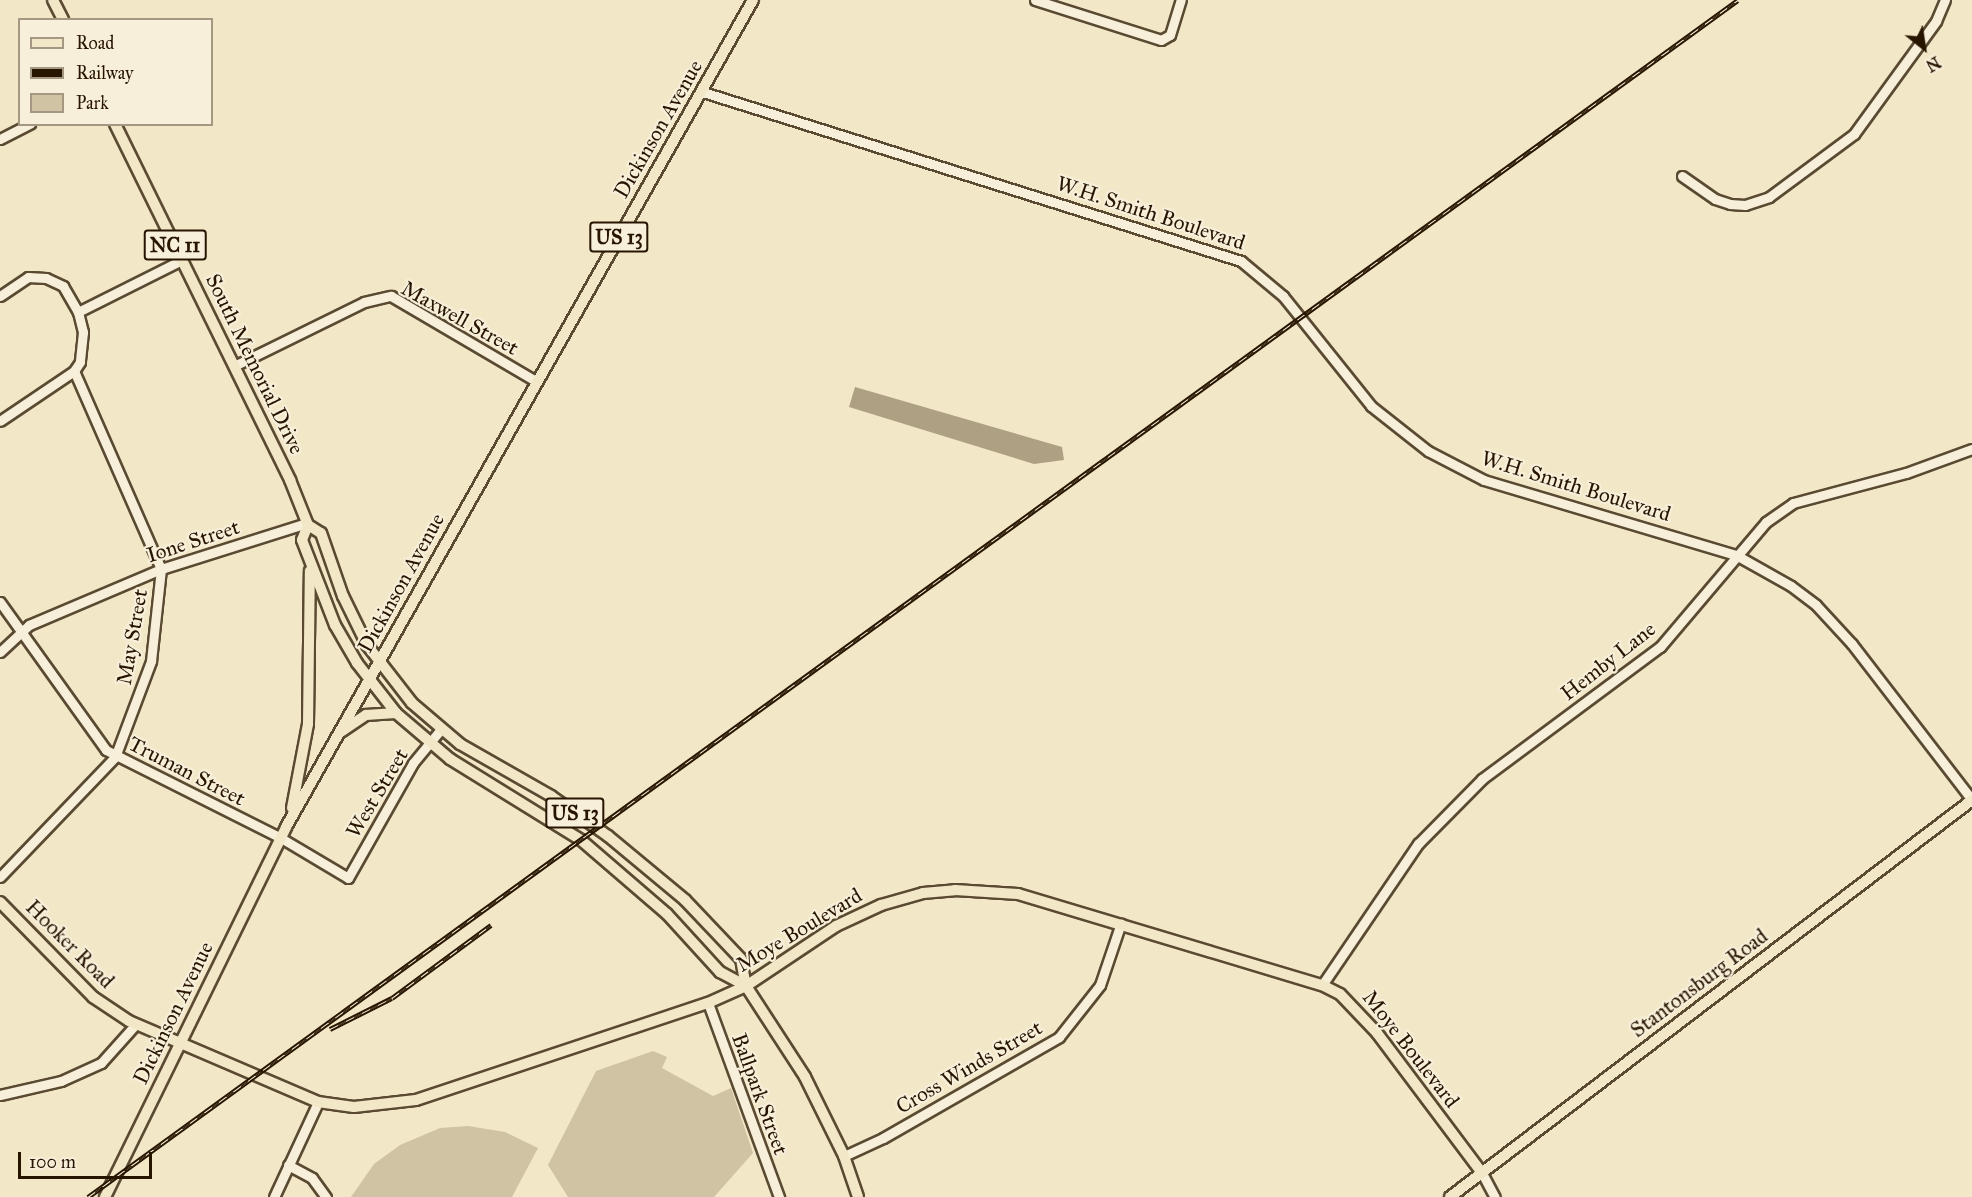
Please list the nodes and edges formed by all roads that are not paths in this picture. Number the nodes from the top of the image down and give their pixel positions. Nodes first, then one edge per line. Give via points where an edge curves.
1 (53, 0) edge
2 (753, 0) edge
3 (1035, 0) edge
4 (1181, 0) edge
5 (1945, 0) edge
6 (62, 18) edge
7 (703, 92) junction
8 (26, 126) edge
9 (116, 126) edge
10 (0, 139) edge
11 (1682, 176) dead end
12 (182, 260) junction
13 (0, 296) edge
14 (78, 312) junction
15 (234, 366) junction
16 (74, 371) junction
17 (536, 381) junction
18 (0, 421) edge
19 (1972, 449) edge
20 (307, 524) junction
21 (1736, 555) junction
22 (310, 565) junction
23 (161, 569) junction
24 (0, 602) edge
25 (21, 632) junction
26 (0, 652) edge
27 (378, 662) junction
28 (369, 680) junction
29 (396, 713) junction
30 (441, 729) junction
31 (339, 733) junction
32 (430, 744) junction
33 (115, 756) junction
34 (1972, 800) edge
35 (286, 827) junction
36 (280, 838) junction
37 (0, 877) edge
38 (348, 878) joint
39 (0, 902) edge
40 (1121, 923) junction
41 (1322, 985) junction
42 (746, 986) junction
43 (708, 1003) junction
44 (136, 1024) junction
45 (180, 1044) junction
46 (0, 1095) edge
47 (318, 1102) junction
48 (844, 1156) junction
49 (288, 1165) junction
50 (1482, 1173) junction
51 (105, 1197) edge
52 (274, 1197) edge
53 (326, 1197) edge
54 (779, 1197) edge
55 (858, 1197) edge
56 (1450, 1197) edge
57 (1495, 1197) edge

1 - 6 main road
2 - 7 main road, Dickinson Avenue / US 13
3 - 4 street via 1166,39
5 - 11 street via 1936,21 1854,134 1769,197 1745,205 1730,204
7 - 17 main road, Dickinson Avenue / US 13
7 - 21 street, W.H. Smith Boulevard via 1201,245 1241,261 1276,288 1371,406 1428,451 1484,480
8 - 10 street
9 - 12 main road, South Memorial Drive / NC 11
12 - 14 street
12 - 15 main road, South Memorial Drive / NC 11
13 - 14 street via 28,277 46,278 63,286
14 - 16 street via 82,347
15 - 17 street, Maxwell Street via 364,302 391,296
15 - 20 main road, South Memorial Drive / NC 11
16 - 18 street
16 - 23 street, May Street
17 - 27 main road, Dickinson Avenue / US 13
19 - 21 street, Hemby Lane via 1928,467 1792,503 1766,522
20 - 22 main road, South Memorial Drive / NC 11 via 301,534
20 - 23 street, Ione Street
20 - 27 main road, South Memorial Drive / NC 11 via 321,533 349,610
21 - 34 street, W.H. Smith Boulevard via 1816,605 1874,669
21 - 41 street, Hemby Lane via 1660,647 1482,779 1418,844
22 - 28 main road, South Memorial Drive / NC 11 via 340,634
22 - 35 main road via 308,724 299,783
23 - 25 street, Ione Street
23 - 33 street, May Street via 151,661
24 - 25 street, Truman Street
25 - 26 street, Ione Street
25 - 33 street, Truman Street via 106,750
27 - 28 main road, Dickinson Avenue / US 13
27 - 30 main road, South Memorial Drive / US 13 via 412,703
28 - 29 main road, South Memorial Drive / US 13
28 - 31 main road, Dickinson Avenue
29 - 31 main road via 366,716
29 - 32 main road, South Memorial Drive / US 13
30 - 32 street, West Street
30 - 42 main road, South Memorial Drive / US 13 via 573,812 665,882 741,959
31 - 35 main road, Dickinson Avenue
32 - 38 street, West Street via 409,770
32 - 42 main road, South Memorial Drive / US 13 via 581,840 668,914 720,972
33 - 36 street, Truman Street
33 - 37 street, May Street
34 - 50 main road, Stantonsburg Road
35 - 36 main road, Dickinson Avenue
36 - 38 street, Truman Street
36 - 45 main road, Dickinson Avenue
39 - 44 main road, Hooker Road via 93,997
40 - 41 main road, Moye Boulevard
40 - 42 main road, Moye Boulevard via 1018,894 985,889 923,893 881,905 843,922
40 - 48 street, Cross Winds Street via 1100,985 1059,1036
41 - 50 main road, Moye Boulevard via 1353,1004
42 - 43 main road, Moye Boulevard
42 - 48 main road, South Memorial Drive / US 13 via 805,1077
43 - 47 main road, Moye Boulevard via 416,1100 354,1107
43 - 54 street, Ballpark Street
44 - 45 main road, Hooker Road
44 - 46 street via 101,1063 61,1081
45 - 47 main road, Moye Boulevard
45 - 51 main road, Dickinson Avenue
47 - 49 street
48 - 55 main road, South Memorial Drive / US 13
49 - 52 street
49 - 53 street via 312,1179
50 - 56 main road, Stantonsburg Road
50 - 57 street, Moye Boulevard

